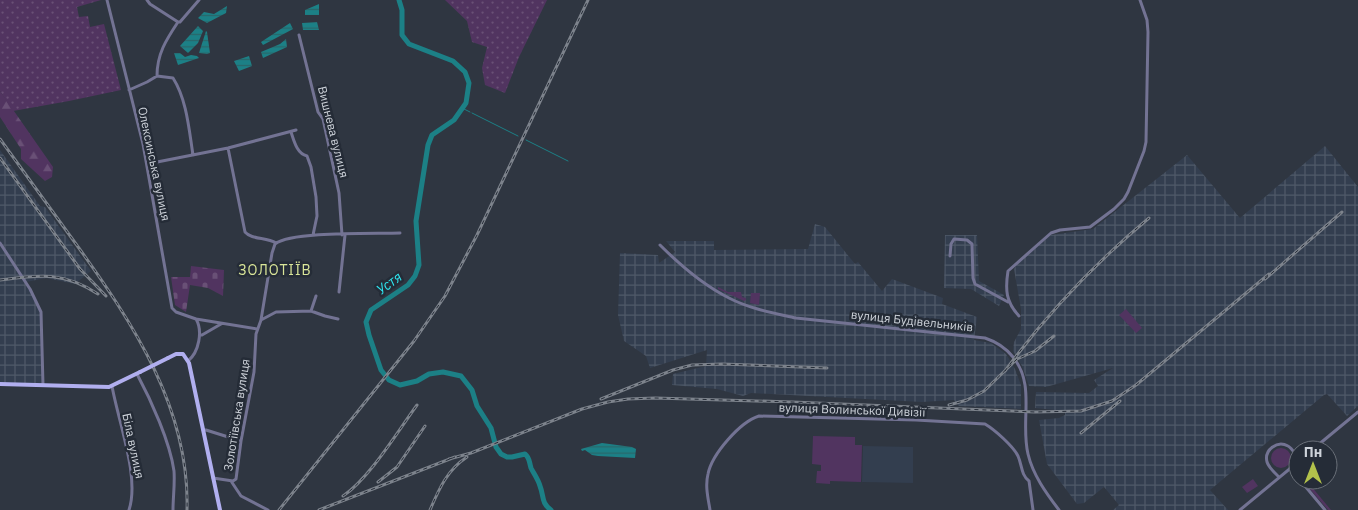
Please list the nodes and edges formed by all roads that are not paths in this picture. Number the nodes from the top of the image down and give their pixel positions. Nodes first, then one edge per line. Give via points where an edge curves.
1 (107, 0) edge
2 (147, 0) edge
3 (199, 0) edge
4 (1140, 0) edge
5 (178, 22) junction
6 (300, 35) dead end
7 (157, 76) junction
8 (129, 90) junction
9 (296, 130) dead end
10 (290, 132) junction
11 (228, 148) junction
12 (193, 155) junction
13 (147, 164) junction
14 (400, 233) dead end
15 (313, 235) junction
16 (343, 235) junction
17 (0, 243) edge
18 (276, 243) junction
19 (660, 245) dead end
20 (950, 256) dead end
21 (339, 292) dead end
22 (316, 296) dead end
23 (1008, 302) junction
24 (311, 311) junction
25 (1019, 316) dead end
26 (196, 319) junction
27 (338, 319) dead end
28 (261, 320) junction
29 (222, 324) junction
30 (257, 329) junction
31 (200, 335) junction
32 (188, 362) junction
33 (138, 373) junction
34 (0, 384) edge
35 (43, 386) junction
36 (112, 386) junction
37 (1358, 412) edge
38 (203, 430) junction
39 (1324, 440) edge
40 (241, 441) junction
41 (1288, 447) edge
42 (1288, 470) edge
43 (1036, 476) junction
44 (1279, 477) junction
45 (213, 478) junction
46 (231, 481) junction
47 (1029, 481) junction
48 (1308, 490) edge
49 (129, 510) edge
50 (173, 510) edge
51 (220, 510) edge
52 (268, 510) edge
53 (710, 510) edge
54 (1033, 510) edge
55 (1059, 510) edge
56 (1240, 510) edge
57 (1325, 510) edge

1 - 8 street, Олексинська вулиця
2 - 5 street
3 - 5 street
4 - 23 street via 1148,32 1146,142 1128,192 1114,209 1090,227 1051,232 1012,266 1007,280
5 - 7 street via 161,49
6 - 16 street, Вишнева вулиця via 340,193
7 - 8 street
7 - 12 street via 173,78 176,84 188,121
8 - 13 street, Олексинська вулиця
9 - 10 street
10 - 11 street
10 - 15 street via 295,146 307,156 311,167 317,216
11 - 12 street
11 - 18 street via 245,232 248,236
12 - 13 street
13 - 26 street, Олексинська вулиця via 172,308
14 - 16 street
15 - 16 street
15 - 18 street
16 - 21 street, Вишнева вулиця
17 - 35 street via 41,312
18 - 28 street, Золотіївська вулиця
19 - 43 street, вулиця Будівельників via 688,271 717,291 766,311 796,318 986,338 1001,345 1016,360 1025,382 1027,448
20 - 23 street via 950,244 954,239 972,244 975,284
22 - 24 street
23 - 25 street
24 - 27 street
24 - 28 street via 277,312
26 - 29 street, Олексинська вулиця
26 - 31 street
28 - 30 street, Золотіївська вулиця
29 - 30 street
29 - 31 street
30 - 40 street, Золотіївська вулиця via 254,372
31 - 32 street
32 - 33 main road, bridge via 180,354
32 - 38 main road
33 - 36 main road
33 - 50 street via 171,458
34 - 35 main road
35 - 36 main road
36 - 49 street, Біла вулиця via 132,475 133,494
37 - 39 street
38 - 40 street
38 - 45 main road
40 - 46 street, Золотіївська вулиця via 236,480
41 - 44 street via 1277,445 1267,455 1267,463
42 - 44 street
43 - 47 street
43 - 55 street, вулиця Будівельників
44 - 56 street
45 - 46 street, Золотіївська вулиця
45 - 51 main road
46 - 52 street via 238,493
47 - 53 street, вулиця Волинської Дивізії via 1024,478 1018,456 985,424 759,416 742,426 712,463 707,488
47 - 54 street, вулиця Волинської Дивізії
48 - 57 street

